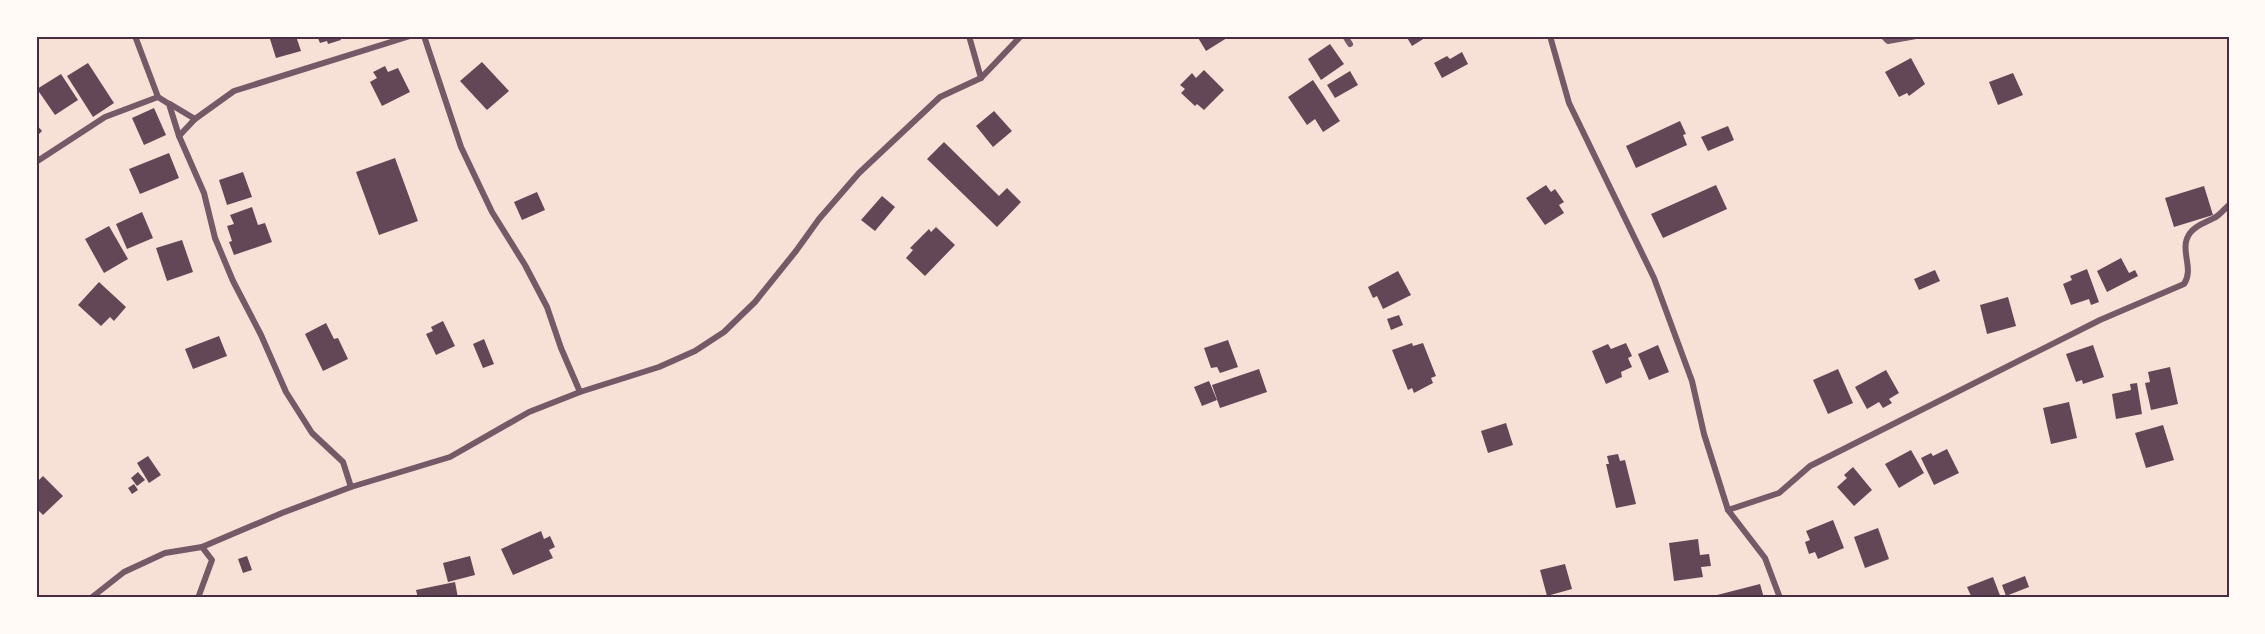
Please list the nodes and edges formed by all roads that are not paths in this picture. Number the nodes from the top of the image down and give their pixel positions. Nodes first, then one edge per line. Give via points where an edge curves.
1 (135, 36) edge
2 (410, 36) edge
3 (424, 36) edge
4 (969, 36) edge
5 (1021, 36) edge
6 (1345, 36) edge
7 (1550, 36) edge
8 (1883, 36) edge
9 (1916, 36) edge
10 (1350, 44) dead end
11 (981, 78) junction
12 (158, 97) junction
13 (169, 104) junction
14 (195, 119) junction
15 (179, 136) junction
16 (36, 162) edge
17 (2229, 205) edge
18 (580, 392) junction
19 (351, 488) junction
20 (1728, 510) junction
21 (202, 547) junction
22 (91, 598) edge
23 (198, 598) edge
24 (1780, 598) edge

1 - 12 street
2 - 14 street via 234,91
3 - 18 street via 461,147 492,212 547,307
4 - 11 street
5 - 11 street
6 - 10 street
7 - 20 street via 1569,103 1657,288 1692,381
8 - 9 street via 1888,41
11 - 18 street via 940,97 859,173 755,302 724,332 659,367
12 - 13 street
12 - 16 street via 105,117
13 - 14 street
13 - 15 street
14 - 15 street
15 - 19 street via 204,193 215,238 286,392 312,433 343,462
17 - 20 street via 2188,235 2185,253 2189,270 2184,284 2100,320 1810,466 1779,493
18 - 19 street via 529,412 450,457
19 - 21 street
20 - 24 street via 1765,558
21 - 22 street via 165,553 124,572
21 - 23 street via 212,560

